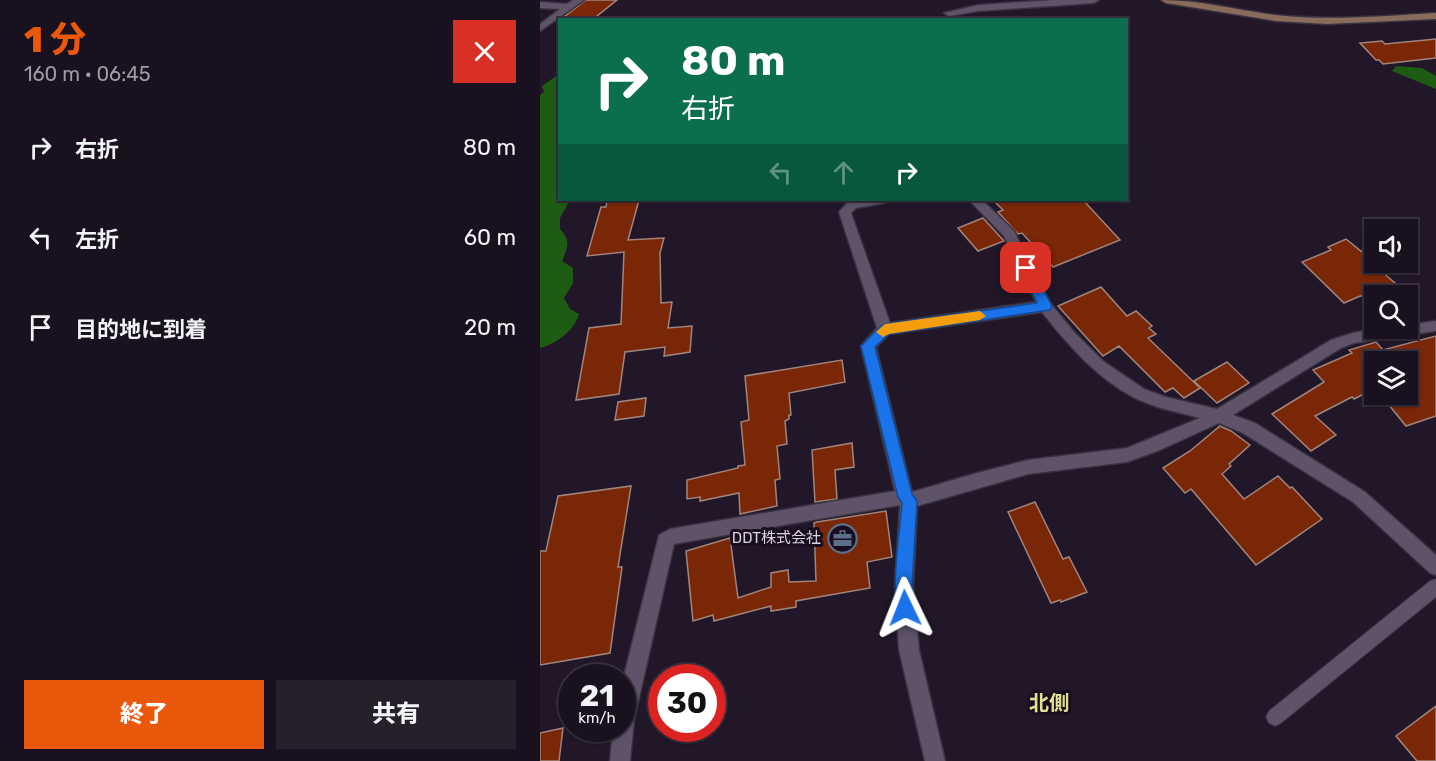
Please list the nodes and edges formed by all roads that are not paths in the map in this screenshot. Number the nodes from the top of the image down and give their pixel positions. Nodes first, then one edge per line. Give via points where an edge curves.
1 (579, 0) edge
2 (967, 0) edge
3 (1094, 0) edge
4 (1166, 0) edge
5 (540, 5) edge
6 (568, 8) junction
7 (949, 13) junction
8 (1436, 16) edge
9 (942, 18) edge
10 (540, 28) edge
11 (874, 201) edge
12 (976, 201) edge
13 (1045, 306) junction
14 (1436, 326) edge
15 (885, 329) junction
16 (1217, 415) junction
17 (907, 499) junction
18 (1436, 567) edge
19 (1436, 587) edge
20 (1275, 717) dead end
21 (620, 761) edge
22 (935, 761) edge

1 - 6 street
2 - 7 street
3 - 7 street
4 - 8 street via 1276,18 1327,21
5 - 6 street
6 - 10 street
7 - 9 street
11 - 15 street via 852,205 845,212
12 - 13 street via 1010,234
13 - 15 street
13 - 16 street via 1098,365 1139,393
14 - 16 street via 1336,344
15 - 17 street via 868,346
16 - 17 street via 1124,456 991,474
16 - 18 street via 1249,428 1359,497
17 - 21 street via 670,537 665,541 624,720
17 - 22 street via 904,586 909,650
19 - 20 lane

